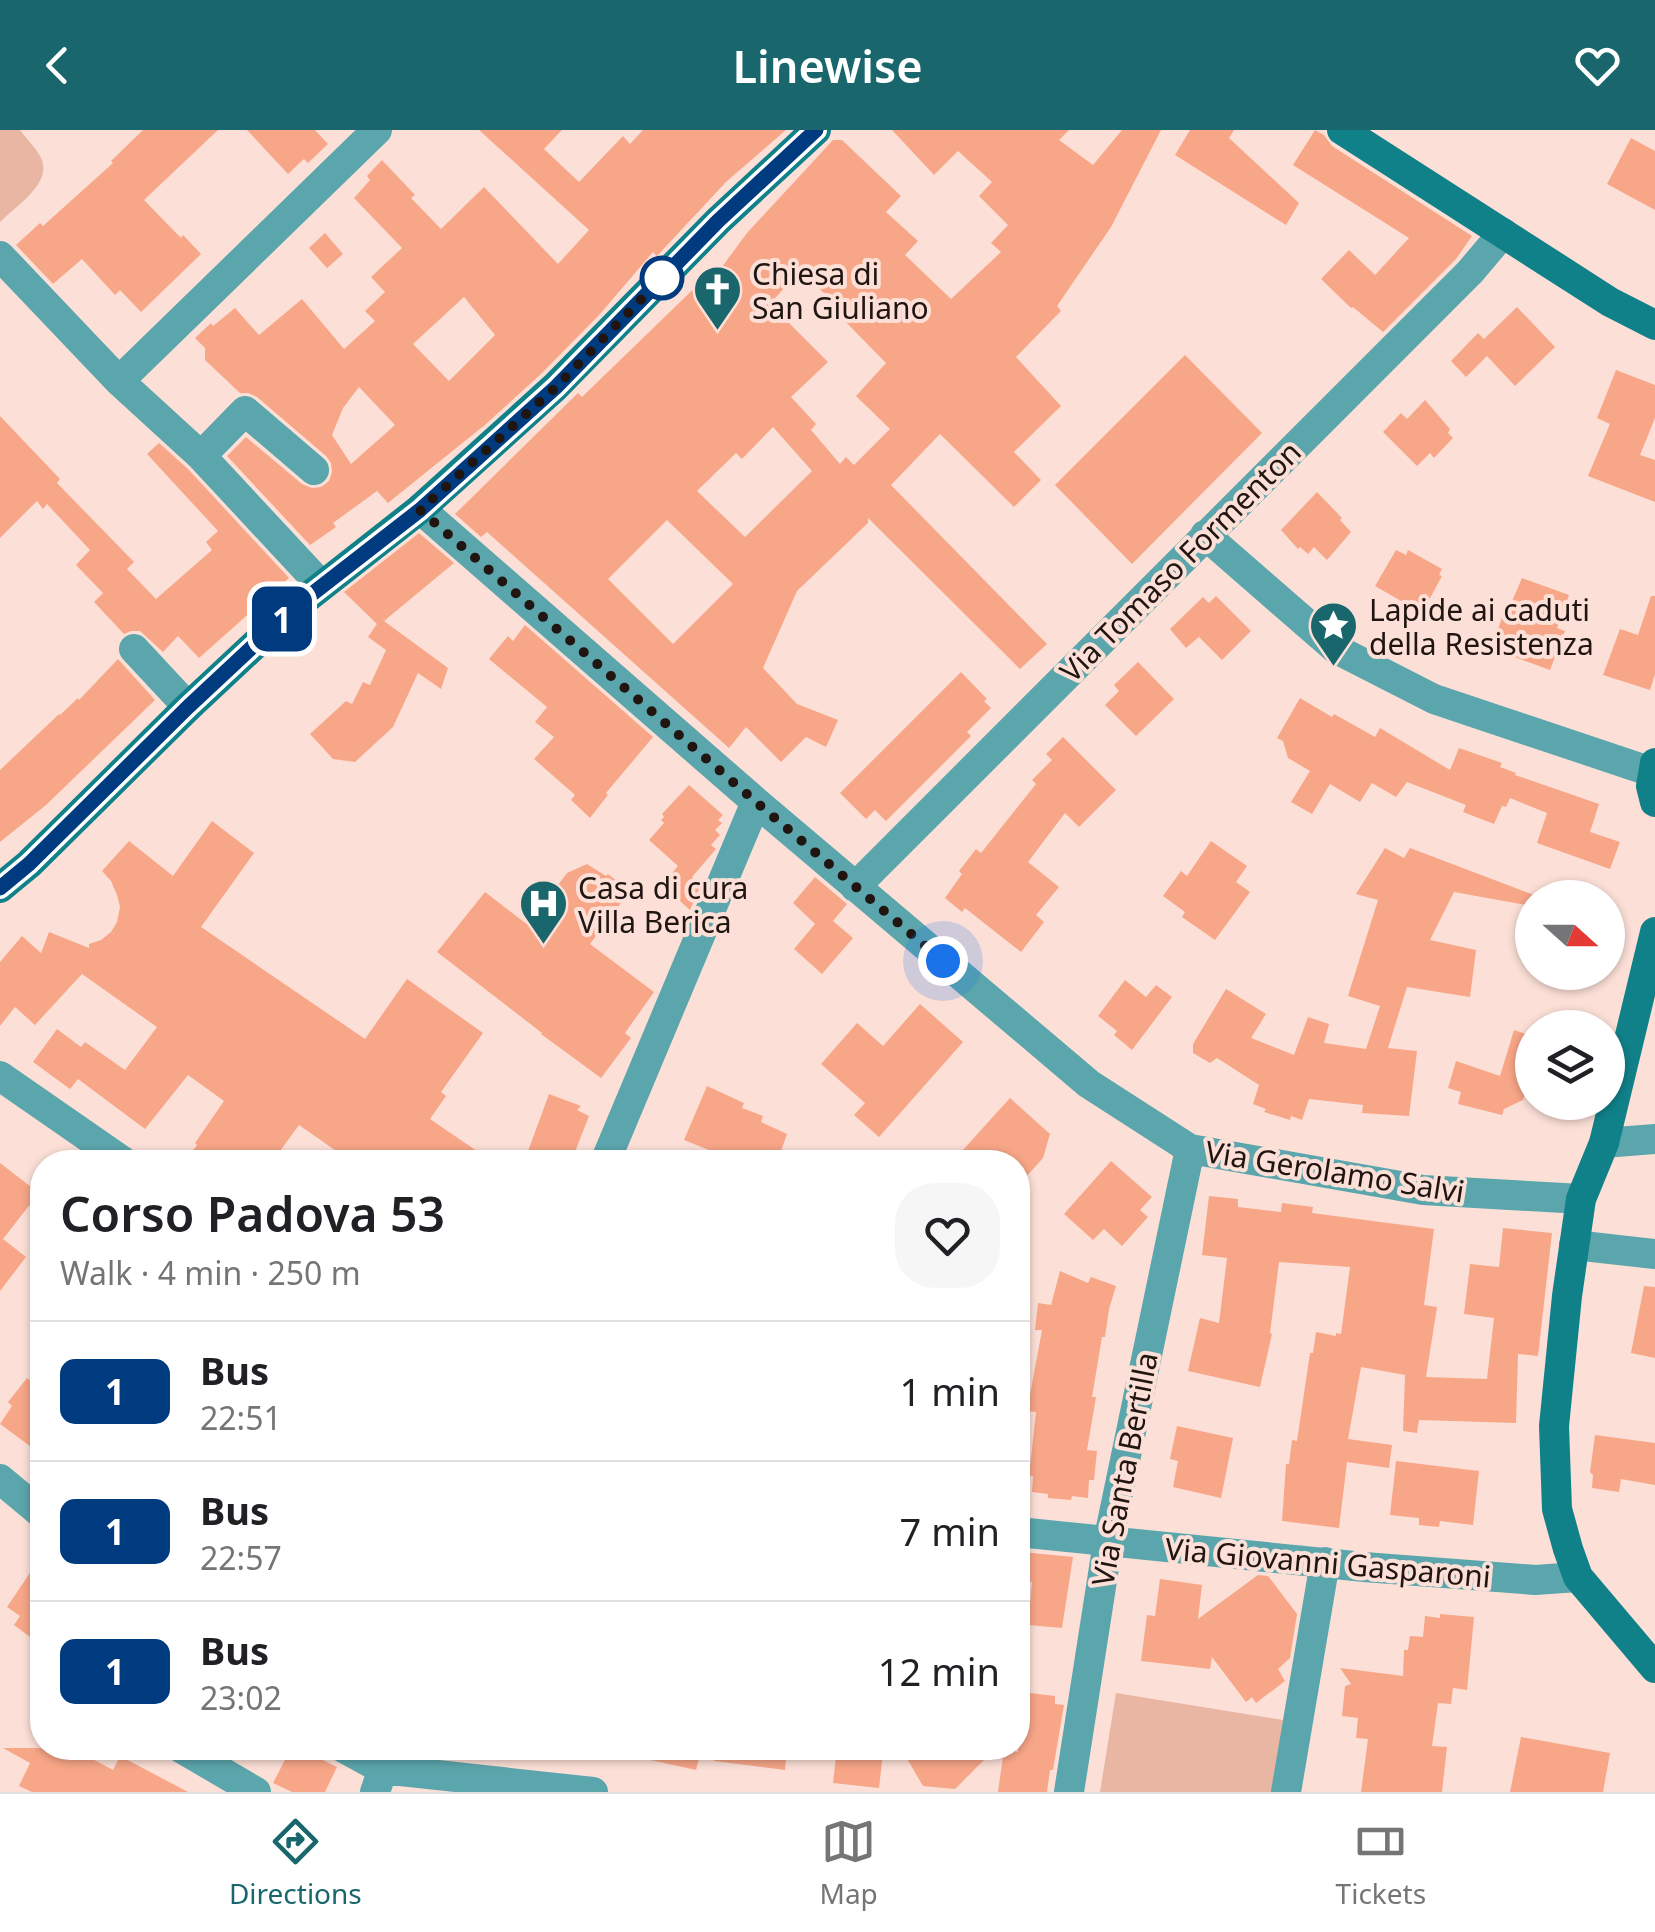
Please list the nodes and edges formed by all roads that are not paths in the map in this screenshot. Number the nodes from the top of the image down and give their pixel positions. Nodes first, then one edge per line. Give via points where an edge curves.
1 (377, 130) edge
2 (816, 130) edge
3 (1342, 130) edge
4 (1503, 233) junction
5 (0, 256) edge
6 (1655, 325) edge
7 (119, 381) junction
8 (201, 456) junction
9 (314, 470) dead end
10 (420, 510) junction
11 (1205, 535) junction
12 (321, 585) junction
13 (134, 649) dead end
14 (188, 707) junction
15 (1654, 779) edge
16 (756, 802) junction
17 (855, 887) junction
18 (0, 888) edge
19 (1655, 932) edge
20 (0, 1076) edge
21 (1655, 1139) edge
22 (1604, 1143) junction
23 (1190, 1149) junction
24 (107, 1150) edge
25 (610, 1150) edge
26 (1580, 1199) junction
27 (1574, 1245) junction
28 (1655, 1254) edge
29 (0, 1479) edge
30 (30, 1504) edge
31 (1030, 1533) edge
32 (1108, 1542) junction
33 (1325, 1562) junction
34 (1578, 1577) junction
35 (1655, 1668) edge
36 (201, 1760) edge
37 (382, 1770) edge
38 (256, 1792) edge
39 (592, 1792) edge
40 (1069, 1792) edge
41 (1286, 1792) edge

1 - 7 street
2 - 10 street via 556,387
3 - 4 street
4 - 6 street
4 - 11 street, Via Tomaso Formenton
5 - 7 street
7 - 8 street
8 - 9 street via 245,411
8 - 12 street
10 - 12 street
10 - 16 street, Via Gerolamo Salvi
11 - 15 street via 1336,649 1434,699
11 - 17 street, Via Tomaso Formenton
12 - 14 street
13 - 14 street
14 - 18 street
16 - 17 street, Via Gerolamo Salvi
16 - 25 street
17 - 23 street, Via Gerolamo Salvi via 1089,1084
19 - 22 street
20 - 24 street
21 - 22 street
22 - 26 street
23 - 26 street, Via Gerolamo Salvi via 1424,1190
23 - 32 street, Via Santa Bertilla
26 - 27 street
27 - 28 street
27 - 34 street via 1554,1426 1557,1509
29 - 30 street
31 - 32 street, Via Giovanni Gasparoni
32 - 33 street, Via Giovanni Gasparoni
32 - 40 street, Via Santa Bertilla
33 - 34 street, Via Giovanni Gasparoni via 1535,1580
33 - 41 street
34 - 35 street
36 - 38 street
37 - 39 street

